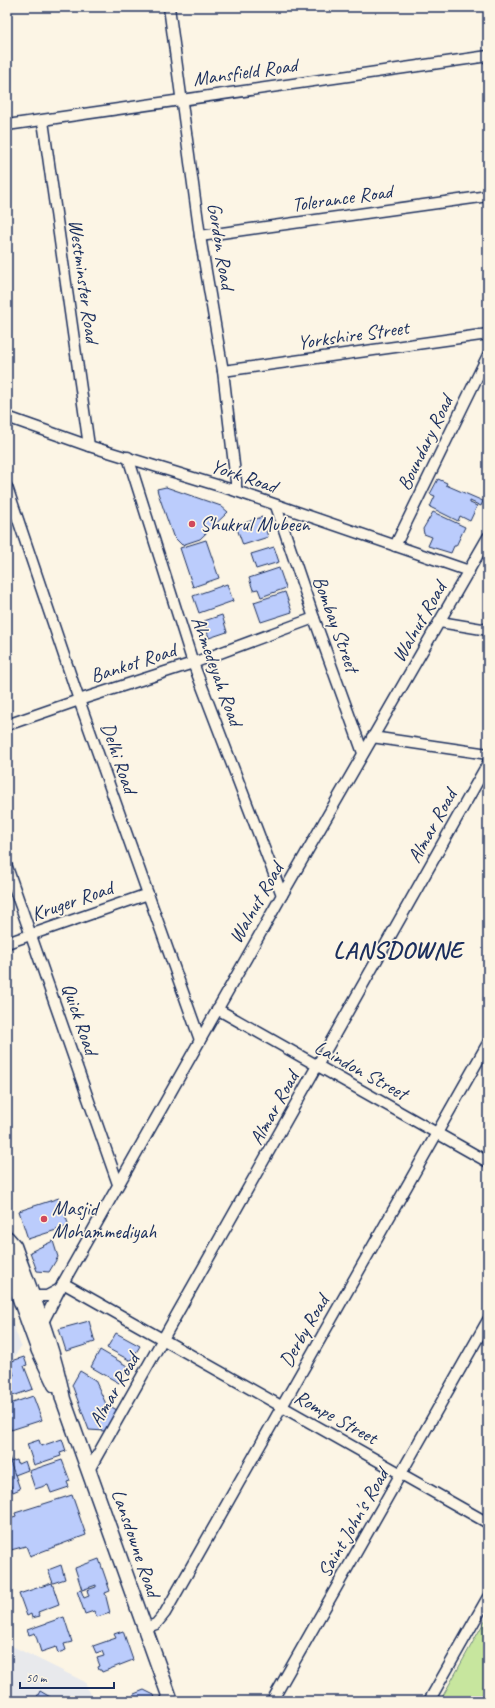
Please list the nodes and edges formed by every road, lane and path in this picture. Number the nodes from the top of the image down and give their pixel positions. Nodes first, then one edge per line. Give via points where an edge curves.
1 (169, 7) edge
2 (488, 56) edge
3 (182, 99) junction
4 (43, 121) junction
5 (7, 125) edge
6 (488, 196) edge
7 (200, 236) junction
8 (488, 334) edge
9 (488, 355) edge
10 (223, 371) junction
11 (7, 417) edge
12 (89, 446) junction
13 (128, 457) junction
14 (7, 487) edge
15 (236, 492) junction
16 (276, 506) junction
17 (488, 537) edge
18 (395, 546) junction
19 (469, 571) junction
20 (314, 618) junction
21 (440, 622) junction
22 (488, 630) edge
23 (193, 663) junction
24 (79, 700) junction
25 (7, 725) edge
26 (372, 737) junction
27 (363, 753) junction
28 (488, 754) edge
29 (488, 763) edge
30 (7, 867) edge
31 (148, 894) junction
32 (282, 895) junction
33 (31, 935) junction
34 (7, 943) edge
35 (217, 1009) junction
36 (200, 1040) junction
37 (488, 1043) edge
38 (318, 1066) junction
39 (437, 1133) junction
40 (488, 1162) edge
41 (118, 1184) junction
42 (9, 1244) edge
43 (11, 1268) edge
44 (61, 1286) junction
45 (32, 1296) junction
46 (488, 1320) edge
47 (42, 1324) junction
48 (163, 1340) junction
49 (63, 1399) junction
50 (281, 1408) junction
51 (89, 1470) junction
52 (402, 1474) junction
53 (488, 1523) edge
54 (488, 1597) edge
55 (144, 1628) junction
56 (171, 1701) edge
57 (272, 1701) edge
58 (428, 1701) edge

1 - 3 street, Gordon Road
2 - 3 street, Mansfield Road
3 - 4 street, Mansfield Road
3 - 7 street, Gordon Road
4 - 5 street, Mansfield Road
4 - 12 street, Westminster Road
6 - 7 street, Tolerance Road
7 - 10 street, Gordon Road
8 - 10 street, Yorkshire Street
9 - 18 street, Boundary Road
10 - 15 street, Gordon Road
11 - 12 street, York Road
12 - 13 street, York Road
13 - 15 street, York Road
13 - 23 street, Ahmedeyah Road
14 - 24 street, Delhi Road
15 - 16 street, York Road
16 - 18 street, York Road
16 - 20 street, Bombay Street
17 - 19 street, Walnut Road
18 - 19 street, York Road
19 - 21 street, Walnut Road
20 - 23 street, Bankot Road
20 - 27 street, Bombay Street
21 - 22 street
21 - 26 street, Walnut Road
23 - 24 street, Bankot Road
23 - 32 street, Ahmedeyah Road
24 - 25 street, Bankot Road
24 - 31 street, Delhi Road
26 - 27 street, Walnut Road
26 - 28 street
27 - 32 street, Walnut Road
29 - 38 street, Almar Road
30 - 33 street, Quick Road
31 - 33 street, Kruger Road
31 - 36 street, Delhi Road
32 - 35 street, Walnut Road
33 - 34 street, Kruger Road
33 - 41 street, Quick Road
35 - 36 street, Walnut Road
35 - 38 street, Laindon Street
36 - 41 street, Walnut Road
37 - 39 street, Derby Road
38 - 39 street, Laindon Street
38 - 48 street, Almar Road
39 - 40 street, Laindon Street
39 - 50 street, Derby Road
41 - 44 street, Walnut Road
42 - 43 street, Lansdowne Road
43 - 45 street, Lansdowne Road
43 - 49 street, Lansdowne Road via 39,1351
44 - 45 street via 47,1296
44 - 47 street, Walnut Road
44 - 48 street, Rompe Street
45 - 47 street, Lansdowne Road
46 - 52 street, Saint John's Road
47 - 49 street, Lansdowne Road via 58,1372
48 - 50 street, Rompe Street
48 - 51 street, Almar Road
49 - 51 street, Lansdowne Road
50 - 52 street, Rompe Street
50 - 55 street, Derby Road via 165,1613 156,1624
51 - 55 street, Lansdowne Road
52 - 53 street, Rompe Street
52 - 57 street, Saint John's Road
54 - 58 street
55 - 56 street, Lansdowne Road

